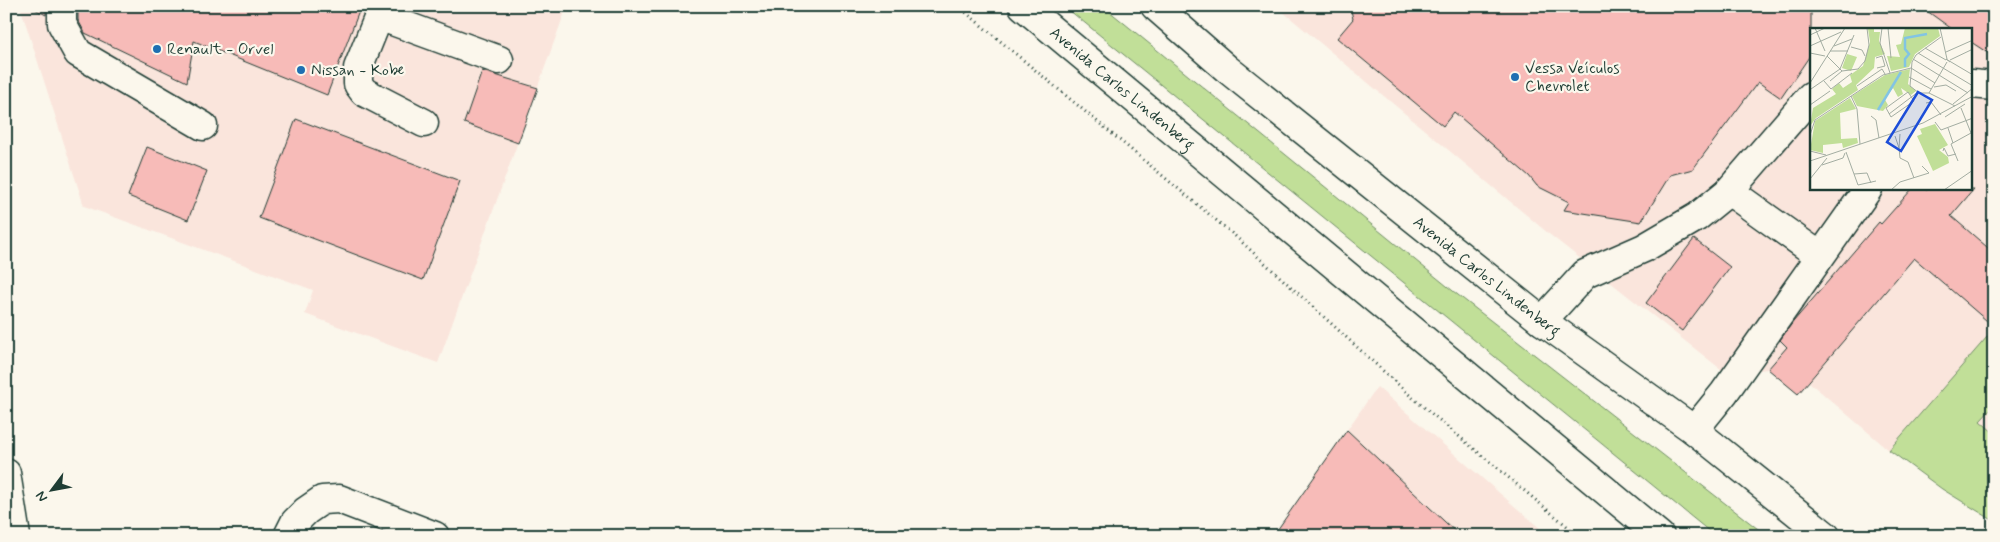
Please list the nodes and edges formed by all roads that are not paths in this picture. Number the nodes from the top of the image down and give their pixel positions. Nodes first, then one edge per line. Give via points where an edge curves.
1 (62, 6) edge
2 (1023, 6) edge
3 (1155, 6) edge
4 (381, 11) edge
5 (499, 60) dead end
6 (1972, 84) edge
7 (1994, 86) edge
8 (1810, 97) edge
9 (424, 123) dead end
10 (203, 126) dead end
11 (1867, 190) edge
12 (1729, 191) junction
13 (1820, 256) junction
14 (1542, 321) junction
15 (1694, 430) junction
16 (6, 474) edge
17 (16, 536) edge
18 (288, 536) edge
19 (435, 536) edge
20 (1660, 536) edge
21 (1826, 536) edge

1 - 10 main road via 62,24 78,53
2 - 20 main road, Avenida Carlos Lindenberg
3 - 14 main road, Avenida Carlos Lindenberg via 1227,69
4 - 5 main road
4 - 9 main road via 358,68 358,84 364,92
6 - 7 main road
8 - 12 main road
11 - 13 main road
12 - 13 main road
12 - 14 main road via 1697,217 1644,248 1585,274
13 - 15 main road via 1724,393
14 - 15 main road, Avenida Carlos Lindenberg
15 - 21 main road, Avenida Carlos Lindenberg
16 - 17 main road
18 - 19 main road via 306,510 322,500 339,499

